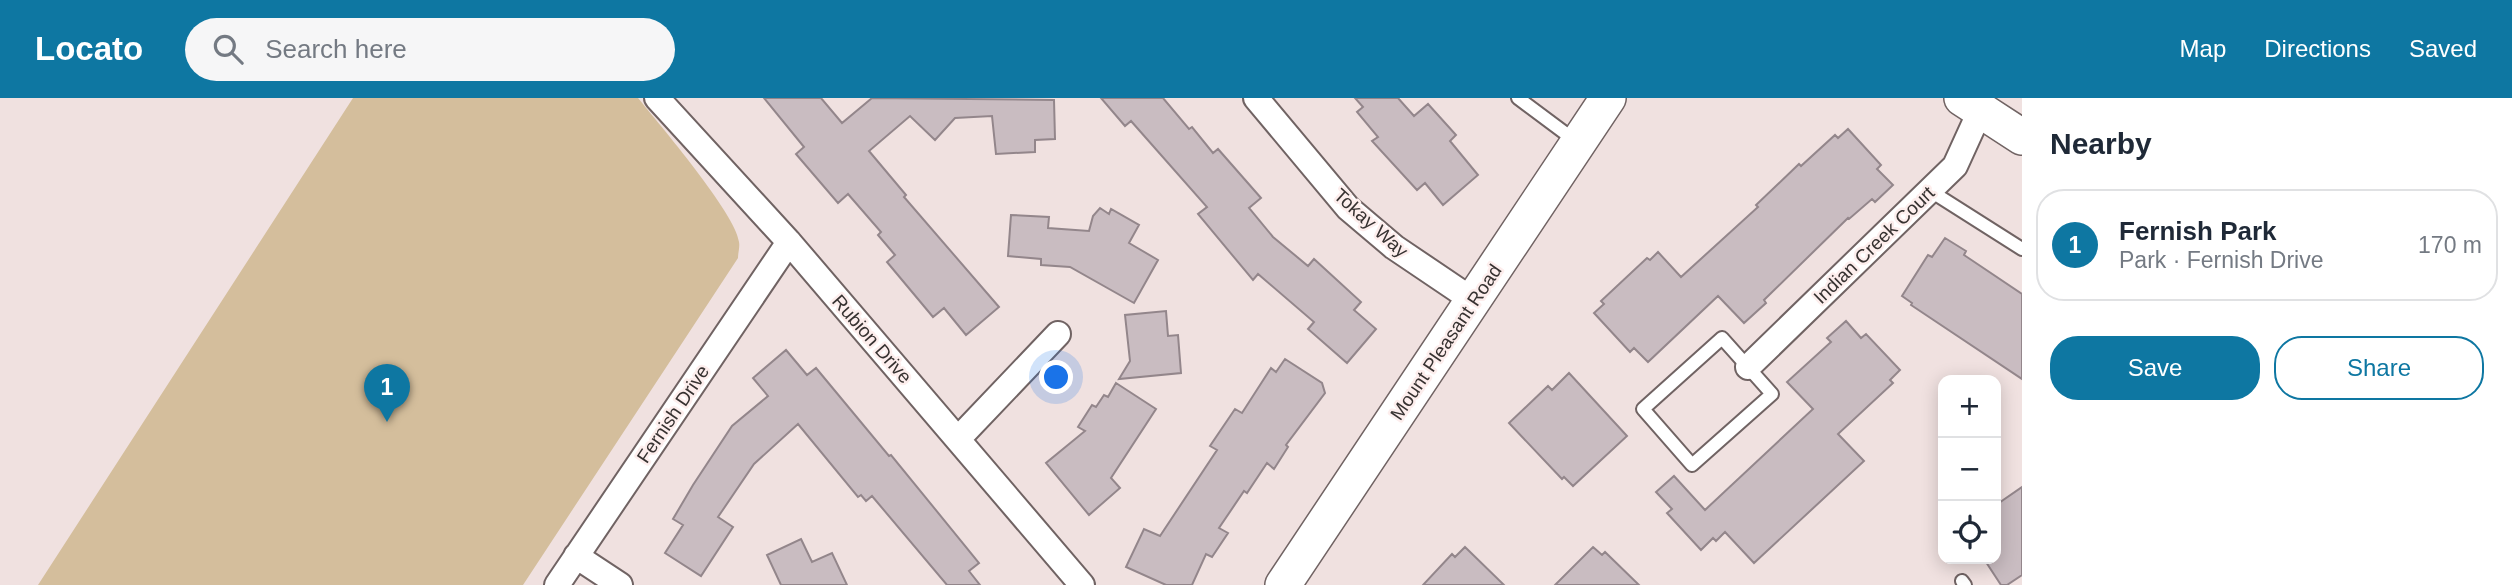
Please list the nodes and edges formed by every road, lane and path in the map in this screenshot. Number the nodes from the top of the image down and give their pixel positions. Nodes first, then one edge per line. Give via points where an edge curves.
1 (657, 98) edge
2 (1256, 98) edge
3 (1518, 98) edge
4 (1608, 98) edge
5 (1972, 104) edge
6 (2022, 137) edge
7 (1578, 143) junction
8 (1929, 190) junction
9 (789, 243) junction
10 (2022, 249) edge
11 (1474, 301) junction
12 (1058, 334) dead end
13 (1748, 367) junction
14 (958, 439) junction
15 (576, 556) junction
16 (557, 585) edge
17 (620, 585) edge
18 (1082, 585) edge
19 (1283, 585) edge

1 - 9 street, Rubion Drive
2 - 11 street, Tokay Way via 1348,208 1394,247
3 - 7 lane
4 - 7 street, Mount Pleasant Road
5 - 6 street
5 - 8 street, Indian Creek Court via 1955,166
7 - 11 street, Mount Pleasant Road
8 - 10 lane
8 - 13 street, Indian Creek Court
9 - 14 street, Rubion Drive
9 - 15 street, Fernish Drive
11 - 19 street, Mount Pleasant Road
12 - 14 street
13 - 13 lane via 1772,394 1692,465 1643,409 1723,338
14 - 18 street, Rubion Drive
15 - 16 street, Fernish Drive
15 - 17 street

